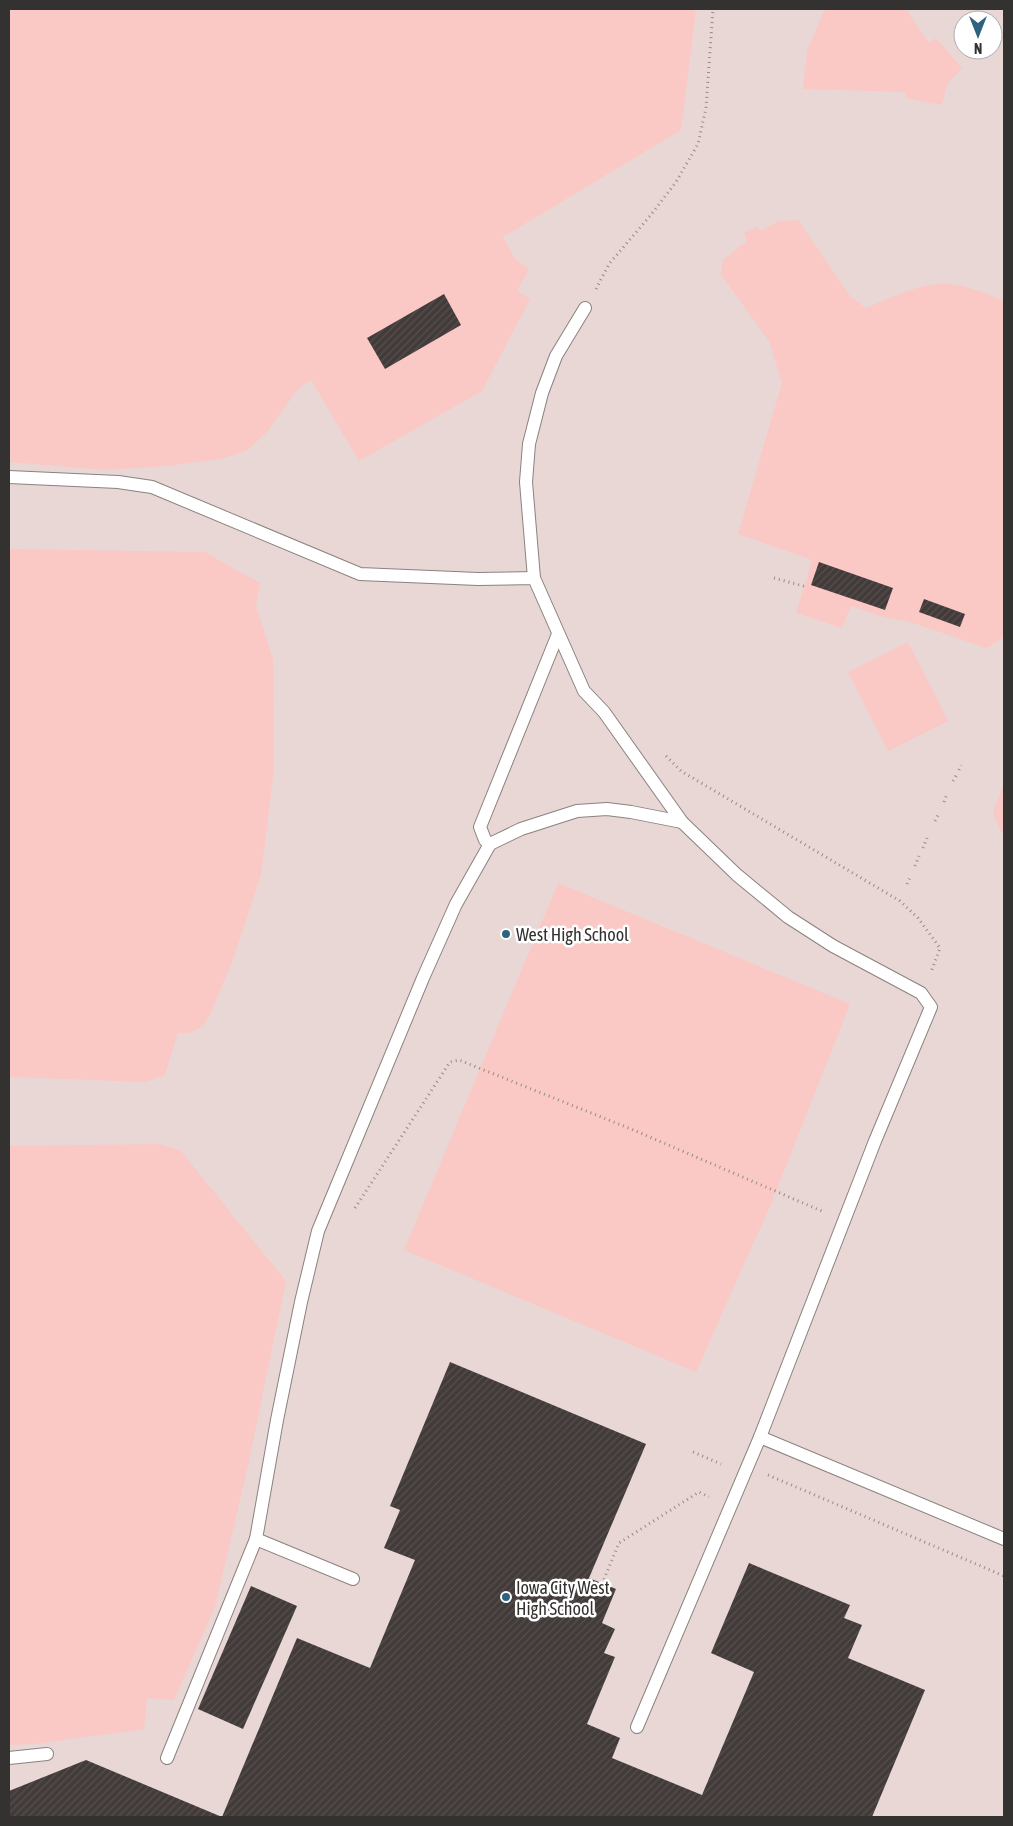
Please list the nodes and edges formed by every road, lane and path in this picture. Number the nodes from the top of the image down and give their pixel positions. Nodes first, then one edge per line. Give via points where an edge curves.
1 (713, 9) edge
2 (585, 308) joint
3 (9, 477) edge
4 (534, 578) junction
5 (774, 578) dead end
6 (807, 587) dead end
7 (558, 634) junction
8 (664, 754) dead end
9 (961, 765) dead end
10 (959, 770) dead end
11 (957, 774) dead end
12 (953, 782) dead end
13 (947, 794) dead end
14 (944, 802) dead end
15 (939, 813) dead end
16 (935, 821) dead end
17 (682, 822) junction
18 (927, 838) dead end
19 (490, 844) junction
20 (923, 848) dead end
21 (919, 856) dead end
22 (914, 866) dead end
23 (911, 875) dead end
24 (907, 884) dead end
25 (921, 993) junction
26 (352, 1211) dead end
27 (830, 1214) dead end
28 (760, 1437) junction
29 (693, 1452) dead end
30 (721, 1464) dead end
31 (747, 1466) junction
32 (720, 1473) dead end
33 (713, 1489) dead end
34 (1004, 1539) edge
35 (256, 1540) junction
36 (1004, 1576) edge
37 (353, 1579) dead end
38 (602, 1584) dead end
39 (637, 1727) dead end
40 (47, 1754) dead end
41 (9, 1758) edge
42 (167, 1758) dead end

1 - 2 path via 706,108 698,144 676,182 609,264
2 - 4 lane via 556,356 542,393 530,444 526,482
3 - 4 lane via 118,482 152,487 360,574
4 - 7 lane
5 - 6 path
7 - 17 lane via 584,691 604,712
7 - 19 lane via 480,827
8 - 25 path via 681,771 900,901 918,918 940,948
9 - 10 path
11 - 12 path
13 - 14 path
15 - 16 path
17 - 19 lane via 607,809 577,811 521,829
17 - 25 lane via 788,918
18 - 20 path
19 - 35 lane via 456,904 423,978 318,1231 277,1420
21 - 22 path
23 - 24 path
25 - 28 lane via 932,1007 871,1149
26 - 27 path via 450,1062 459,1060
28 - 31 lane
28 - 34 lane
29 - 30 path
31 - 32 path via 727,1458
31 - 36 path
31 - 39 lane
33 - 38 path via 710,1497 699,1492 619,1543
35 - 37 lane
35 - 42 lane
40 - 41 lane

